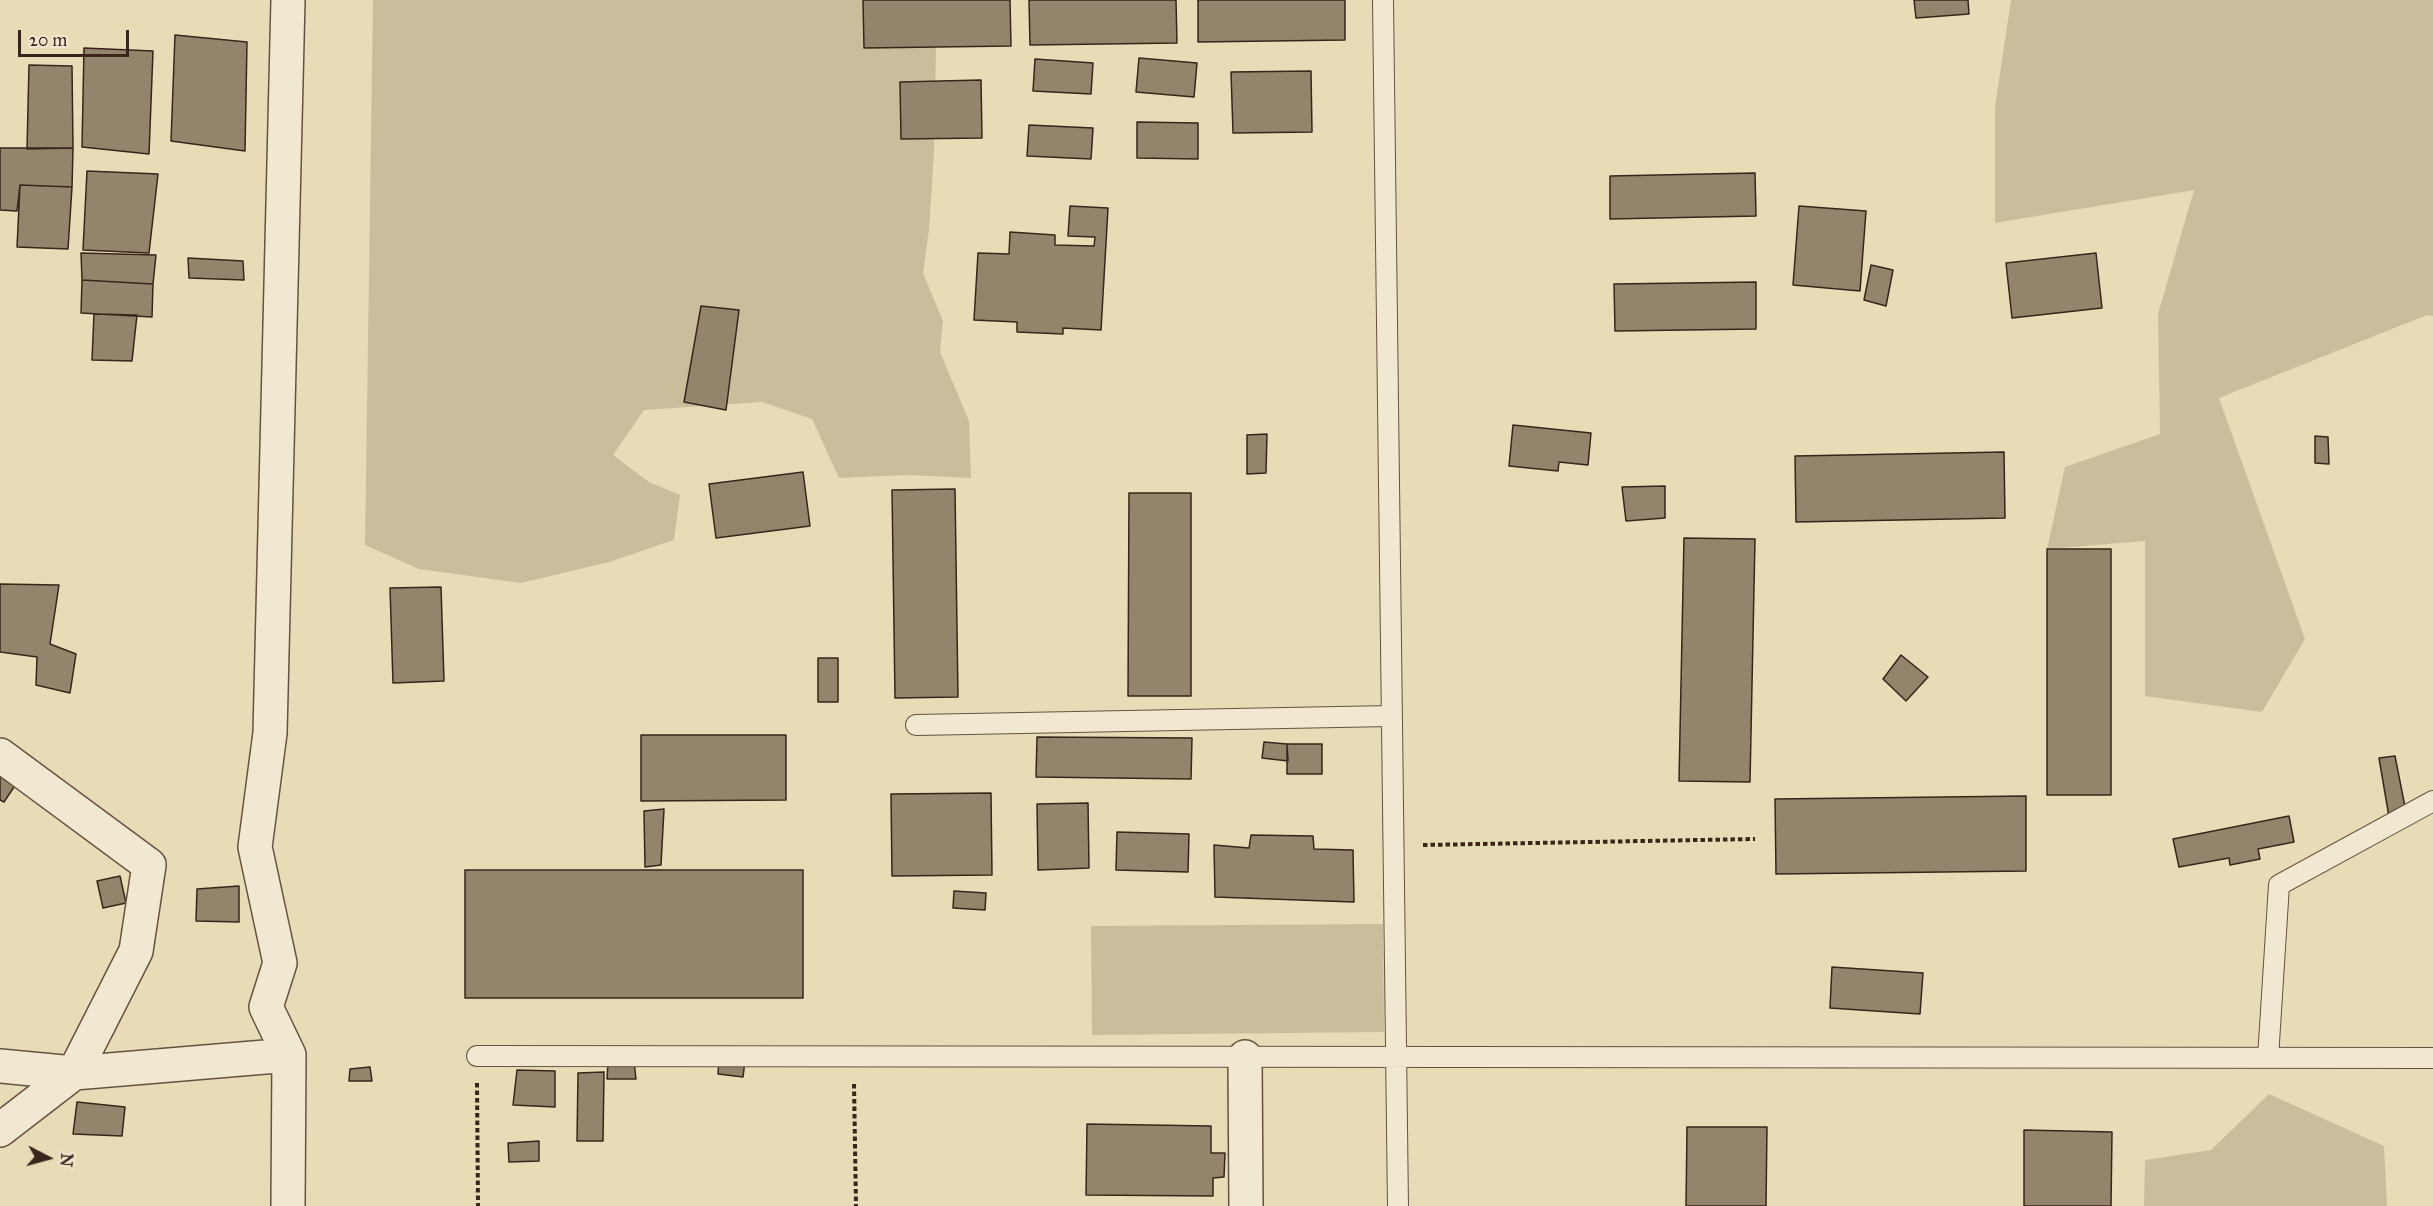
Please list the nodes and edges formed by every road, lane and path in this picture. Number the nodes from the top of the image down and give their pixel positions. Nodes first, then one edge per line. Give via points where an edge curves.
1 (288, 0) edge
2 (1383, 0) edge
3 (1391, 716) junction
4 (916, 725) dead end
5 (0, 755) edge
6 (2433, 801) edge
7 (1755, 839) dead end
8 (1392, 845) junction
9 (289, 1055) junction
10 (477, 1056) joint
11 (854, 1056) junction
12 (1245, 1057) junction
13 (1394, 1057) junction
14 (2268, 1058) junction
15 (2433, 1058) edge
16 (0, 1066) edge
17 (74, 1073) junction
18 (0, 1131) edge
19 (288, 1206) edge
20 (478, 1206) edge
21 (856, 1206) edge
22 (1246, 1206) edge
23 (1398, 1206) edge

1 - 9 street via 270,733 255,847 280,963 266,1007
2 - 3 lane
3 - 4 lane
3 - 8 lane
5 - 17 street via 149,865 136,951
6 - 14 lane via 2279,885
7 - 8 path
8 - 13 lane
9 - 17 street
9 - 19 street
10 - 11 lane
10 - 20 path
11 - 12 lane
11 - 21 path
12 - 13 lane
12 - 22 street
13 - 14 lane
13 - 23 lane
14 - 15 lane
16 - 17 street
17 - 18 street

